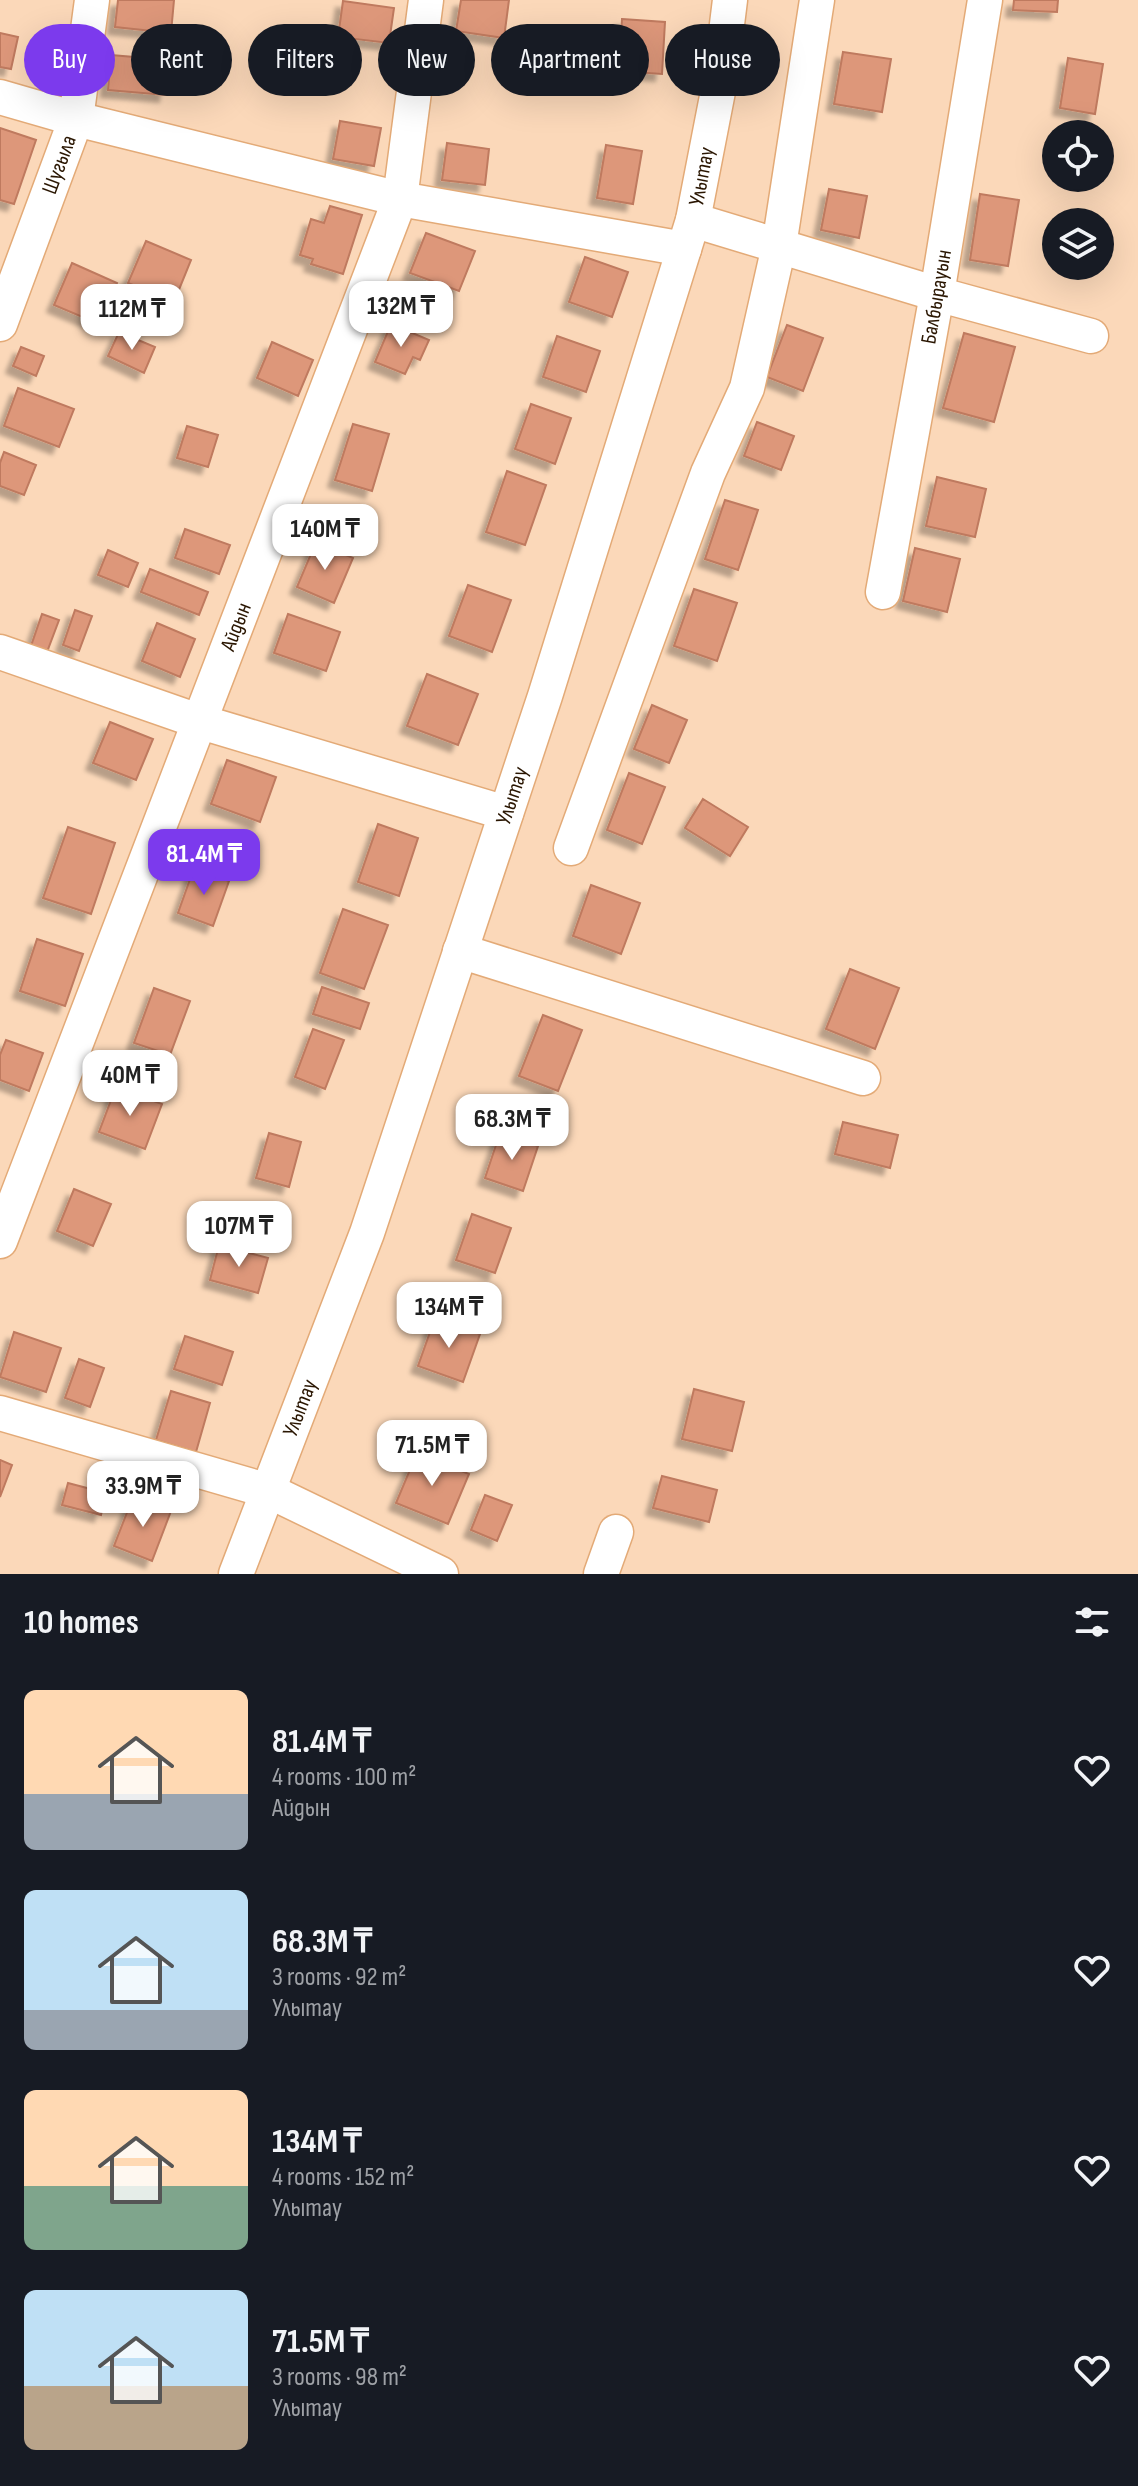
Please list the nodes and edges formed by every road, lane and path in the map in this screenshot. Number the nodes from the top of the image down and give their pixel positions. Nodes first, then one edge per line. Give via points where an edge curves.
1 (92, 0) edge
2 (426, 0) edge
3 (730, 0) edge
4 (817, 0) edge
5 (985, 0) edge
6 (0, 97) edge
7 (76, 119) junction
8 (400, 199) junction
9 (689, 234) junction
10 (779, 246) junction
11 (937, 294) junction
12 (0, 324) edge
13 (1091, 336) dead end
14 (883, 592) dead end
15 (0, 652) edge
16 (201, 722) junction
17 (506, 813) junction
18 (571, 848) dead end
19 (460, 951) junction
20 (863, 1078) dead end
21 (0, 1241) edge
22 (0, 1413) edge
23 (269, 1491) junction
24 (616, 1532) dead end
25 (236, 1574) edge
26 (441, 1574) edge
27 (601, 1574) edge

1 - 7 street, Шугыла
2 - 8 street, Айдын
3 - 9 street, Улытау via 720,81
4 - 10 street
5 - 11 street, Балбырауын
6 - 7 street
7 - 8 street
7 - 12 street, Шугыла
8 - 9 street
8 - 16 street, Айдын
9 - 10 street
9 - 17 street, Улытау
10 - 11 street
10 - 18 street via 747,388 708,473
11 - 13 street
11 - 14 street, Балбырауын
15 - 16 street
16 - 17 street
16 - 21 street, Айдын
17 - 19 street, Улытау
19 - 20 street
19 - 23 street, Улытау via 367,1233
22 - 23 street
23 - 25 street, Улытау
23 - 26 street
24 - 27 street

